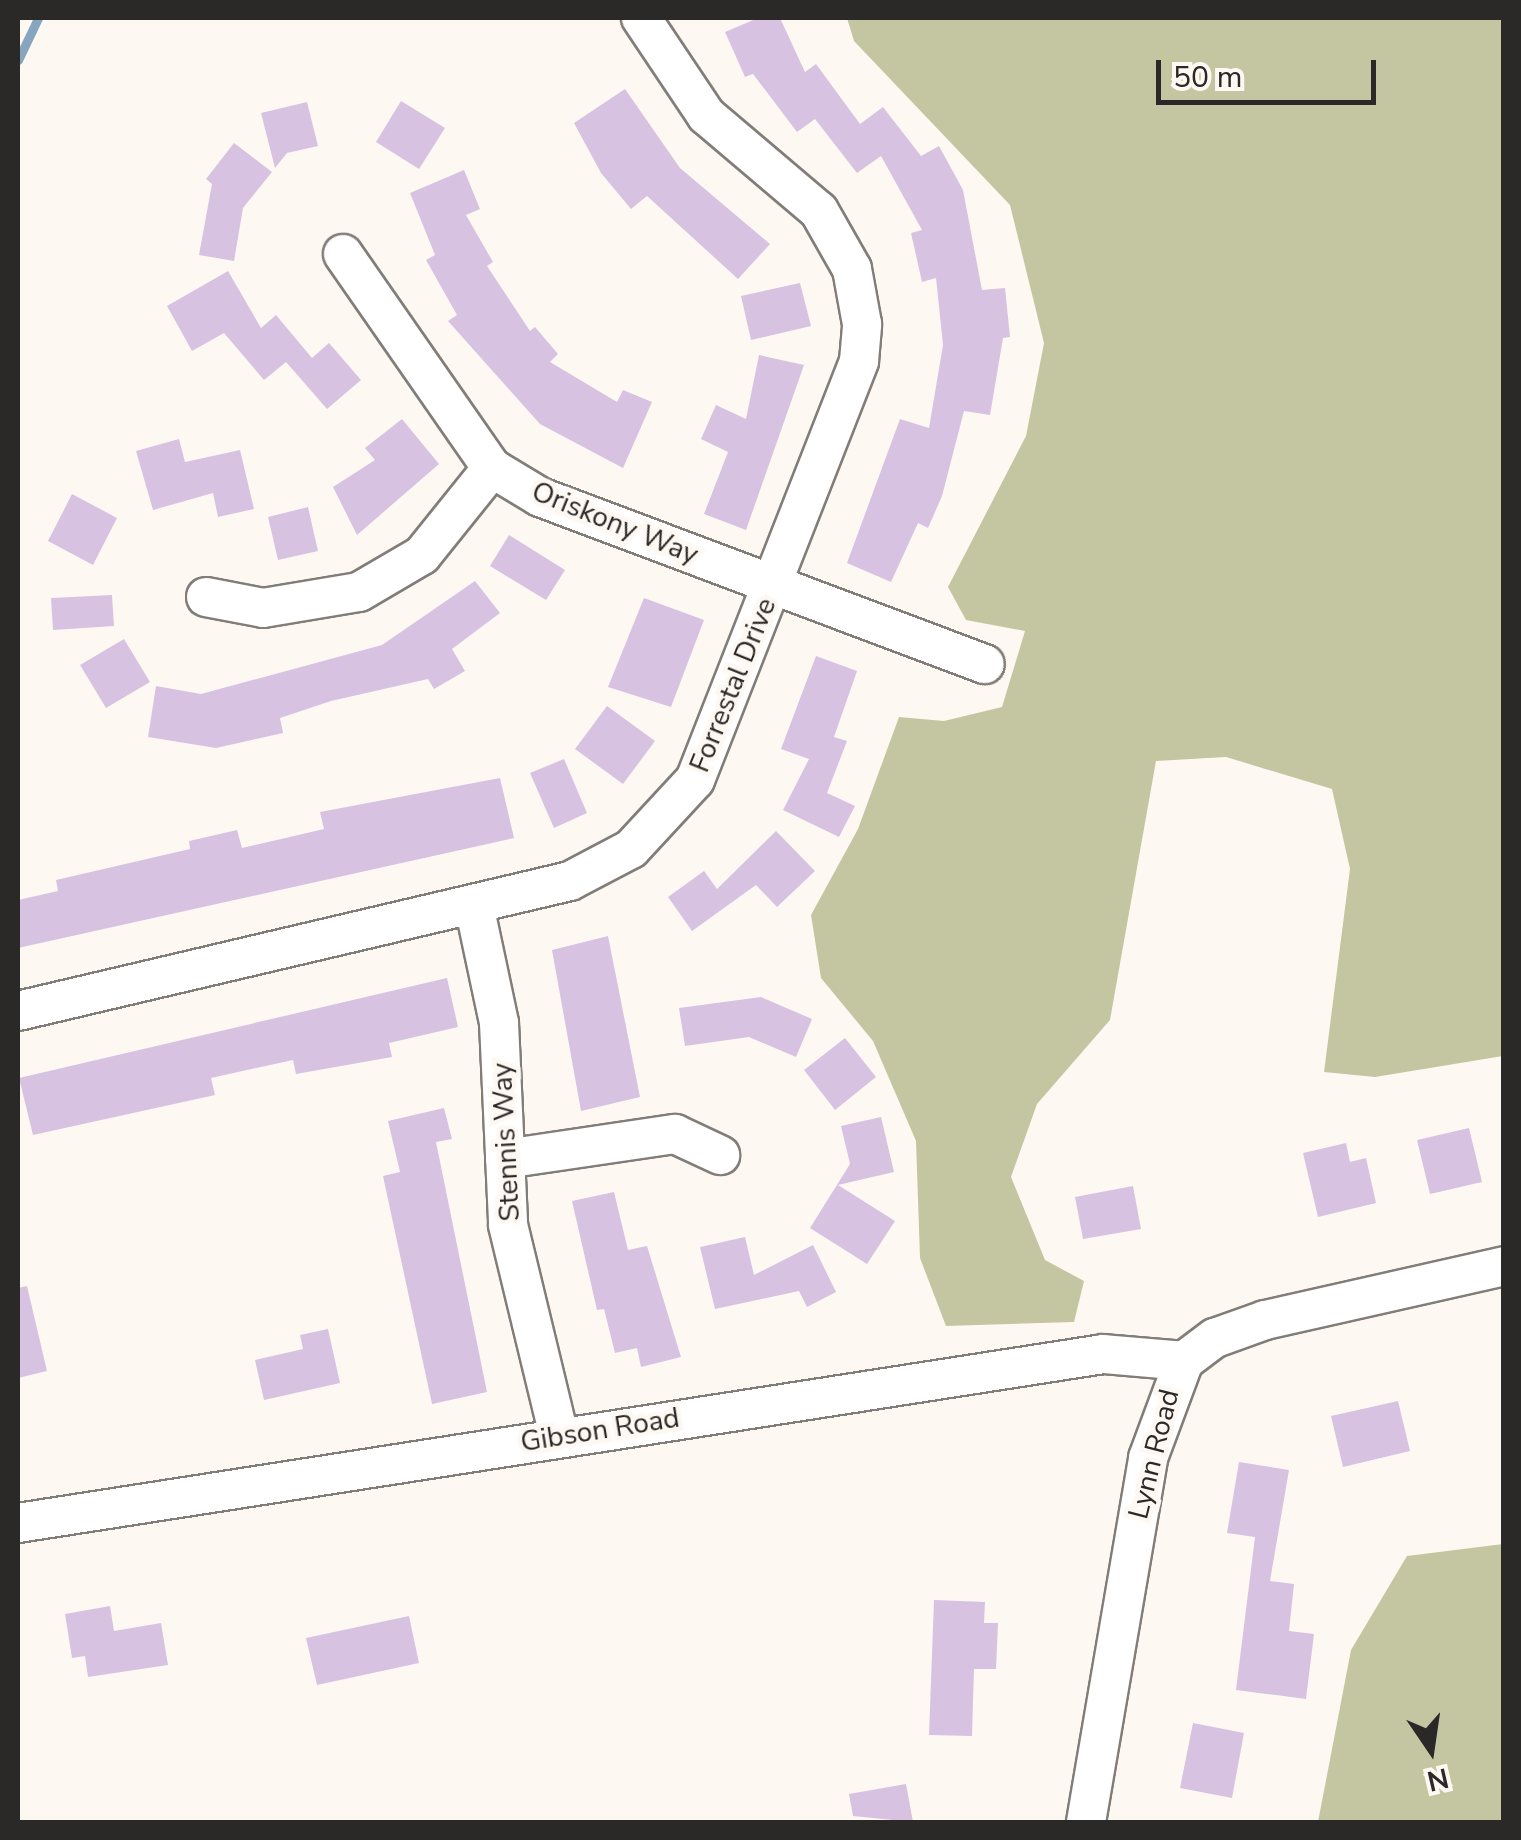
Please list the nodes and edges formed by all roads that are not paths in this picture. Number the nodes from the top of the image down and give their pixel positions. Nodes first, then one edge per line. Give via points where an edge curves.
1 (641, 18) edge
2 (344, 254) dead end
3 (492, 468) junction
4 (773, 585) junction
5 (206, 597) dead end
6 (985, 664) dead end
7 (474, 904) junction
8 (18, 1011) edge
9 (720, 1155) dead end
10 (505, 1158) junction
11 (1504, 1266) edge
12 (1184, 1361) junction
13 (559, 1436) junction
14 (18, 1523) edge
15 (1086, 1822) edge

1 - 4 street, Forrestal Drive via 706,115 819,211 852,269 859,360
2 - 3 street, Oriskony Way
3 - 4 street, Oriskony Way via 540,496
3 - 5 street via 422,555 359,592 263,608
4 - 6 street, Oriskony Way
4 - 7 street, Forrestal Drive via 707,757 664,820 589,874
7 - 8 street, Forrestal Drive
7 - 10 street, Stennis Way via 499,1022
9 - 10 street via 675,1134
10 - 13 street, Stennis Way via 508,1225
11 - 12 street, Lynn Road via 1266,1320 1215,1338
12 - 13 street, Gibson Road via 1104,1354
12 - 15 street, Lynn Road via 1148,1458
13 - 14 street, Gibson Road

